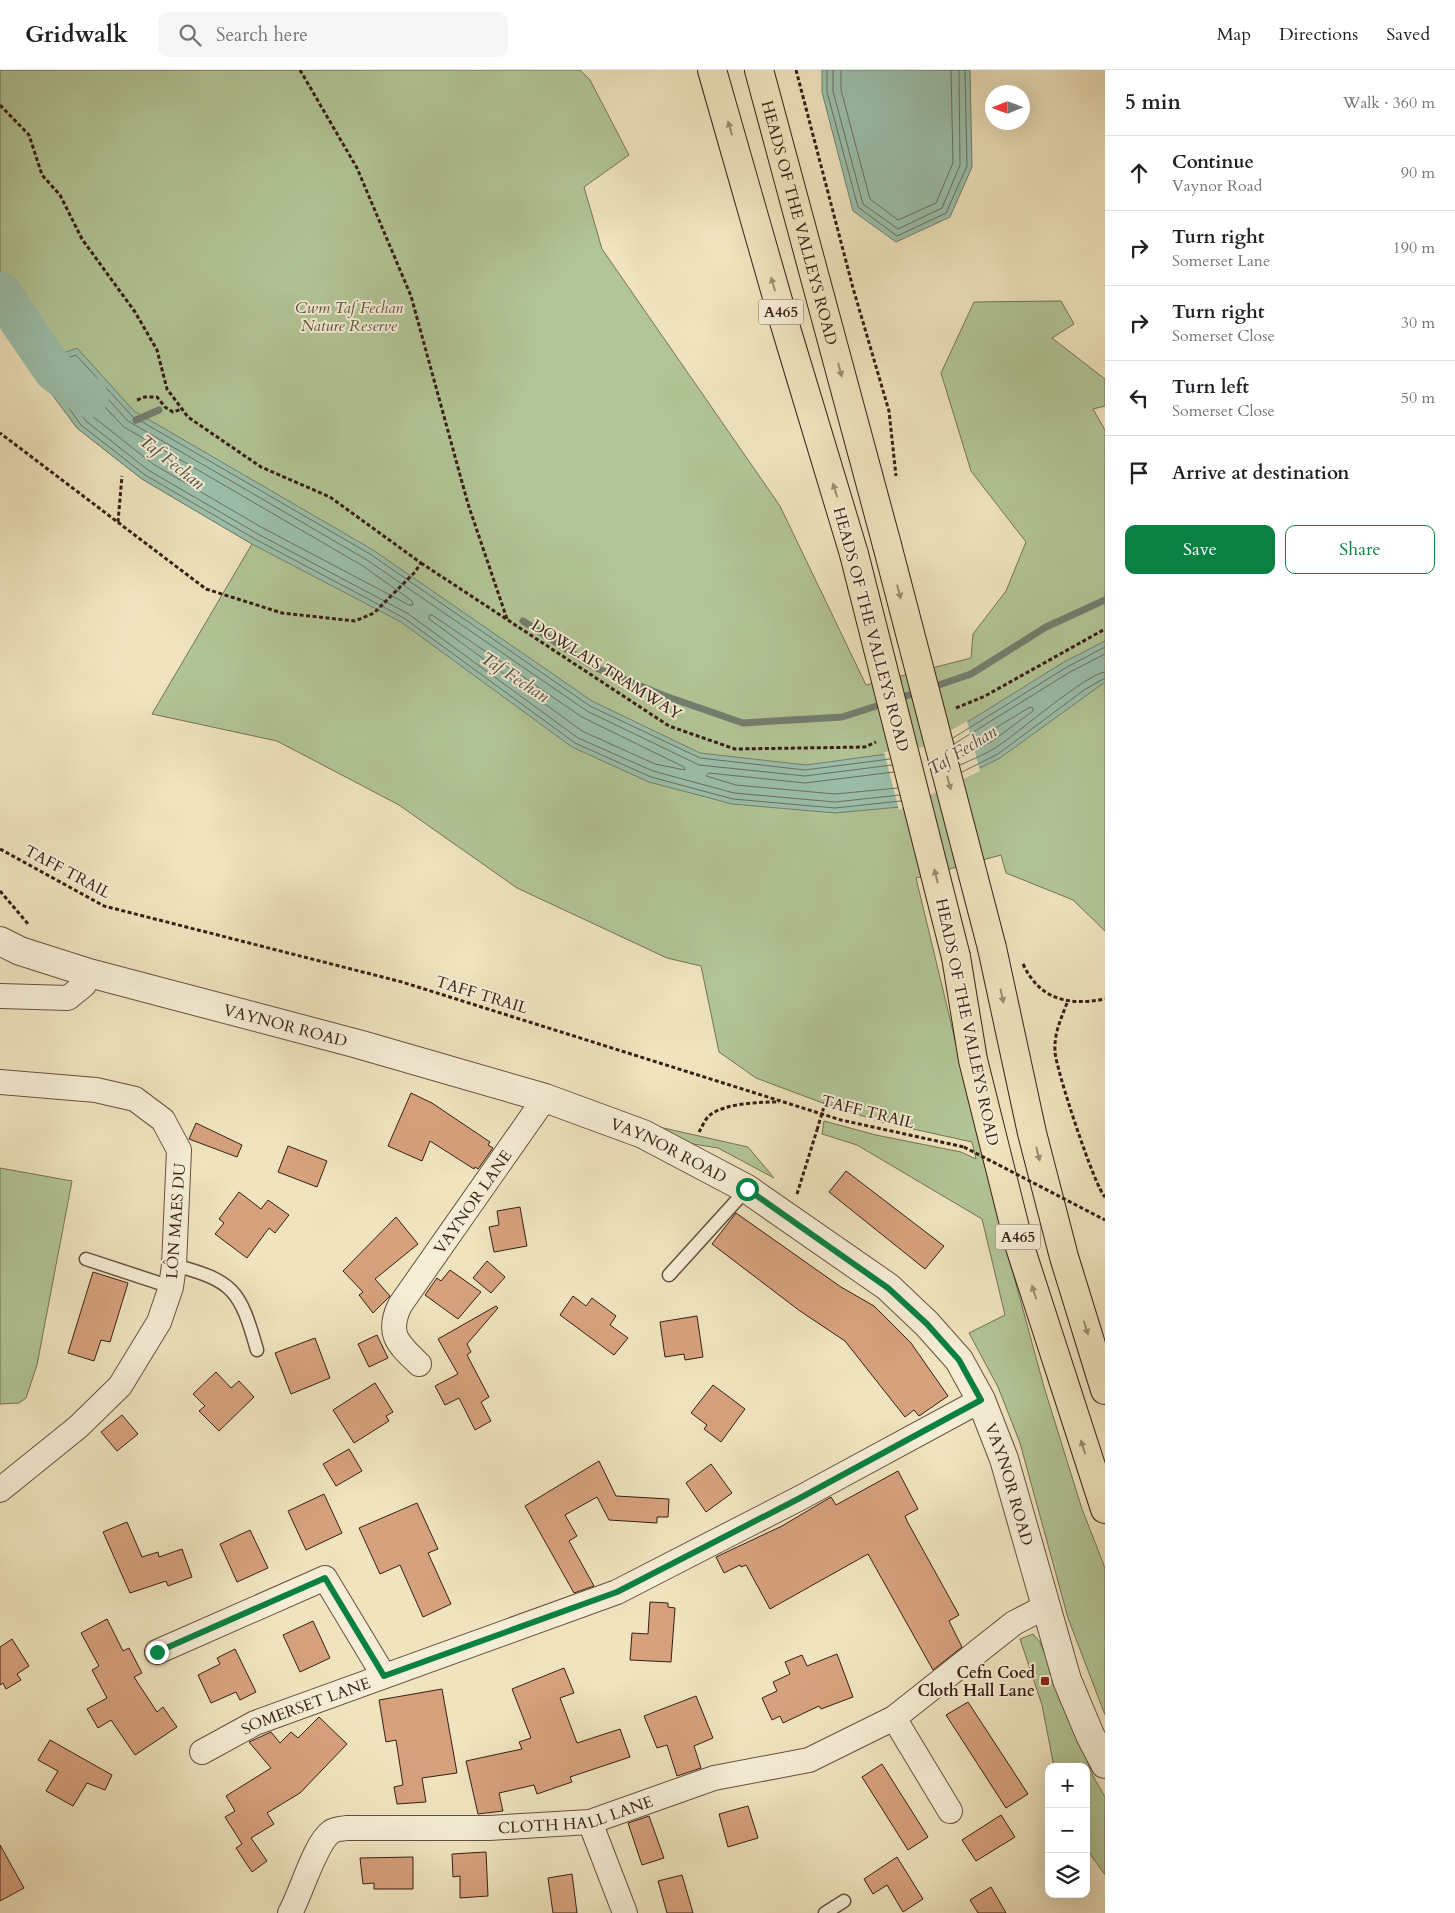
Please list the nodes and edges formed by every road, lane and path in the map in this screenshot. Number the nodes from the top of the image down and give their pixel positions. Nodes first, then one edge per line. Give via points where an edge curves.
1 (300, 70) edge
2 (712, 70) edge
3 (758, 70) edge
4 (796, 70) edge
5 (0, 105) edge
6 (137, 400) dead end
7 (182, 409) junction
8 (0, 433) edge
9 (122, 476) dead end
10 (896, 478) dead end
11 (118, 522) junction
12 (421, 563) junction
13 (508, 620) junction
14 (1105, 629) edge
15 (950, 710) dead end
16 (882, 740) dead end
17 (0, 849) edge
18 (0, 890) edge
19 (32, 928) dead end
20 (0, 941) edge
21 (1021, 957) dead end
22 (89, 973) junction
23 (0, 996) edge
24 (1105, 999) edge
25 (1067, 1003) junction
26 (0, 1082) edge
27 (545, 1098) junction
28 (785, 1102) junction
29 (825, 1103) dead end
30 (699, 1132) dead end
31 (747, 1189) junction
32 (1105, 1197) edge
33 (794, 1202) dead end
34 (1105, 1220) edge
35 (86, 1259) dead end
36 (669, 1275) dead end
37 (172, 1276) junction
38 (258, 1350) dead end
39 (419, 1364) dead end
40 (1105, 1390) edge
41 (981, 1400) junction
42 (0, 1490) edge
43 (1105, 1509) edge
44 (1045, 1608) junction
45 (157, 1652) dead end
46 (384, 1676) junction
47 (894, 1718) junction
48 (202, 1752) dead end
49 (1105, 1764) edge
50 (950, 1811) dead end
51 (590, 1822) junction
52 (844, 1901) dead end
53 (290, 1913) edge
54 (625, 1913) edge
55 (825, 1913) edge

1 - 13 path via 357,168 411,296 468,504
43 -> 2 highway, HEADS OF THE VALLEYS ROAD / A465, bridge via 1020,1244 973,1060 956,957 854,554 784,325
3 -> 40 highway, HEADS OF THE VALLEYS ROAD / A465, bridge via 992,948 1032,1133 1059,1238
4 - 10 path via 853,288 889,410
5 - 7 path via 29,135 42,176 60,195 82,239 135,312 157,350 168,389
6 - 7 path via 145,396 156,397 173,412
7 - 12 path, DOWLAIS TRAMWAY via 188,417 261,467 330,497
8 - 11 path
9 - 11 path
11 - 12 path via 206,589 282,613 355,622 374,613
12 - 13 path, DOWLAIS TRAMWAY
13 - 16 path, DOWLAIS TRAMWAY via 669,726 735,749 865,747
14 - 15 path via 985,696
17 - 28 path, TAFF TRAIL via 104,906 402,982
18 - 19 path
20 - 22 street, VAYNOR ROAD via 20,951
21 - 25 path via 1037,988
22 - 23 street via 84,985 68,998
22 - 27 street, VAYNOR ROAD via 358,1044
24 - 25 path
25 - 32 path via 1055,1036 1055,1054 1084,1151
26 - 37 street, LÔN MAES DU via 96,1090 135,1099 164,1120 179,1150
27 - 31 street, VAYNOR ROAD via 643,1134
27 - 39 street, VAYNOR LANE via 400,1305 394,1319 396,1342
28 - 30 path via 733,1106 710,1115
28 - 34 path, TAFF TRAIL, bridge via 841,1120 964,1146
29 - 33 path, bridge
31 - 36 lane
31 - 41 street, VAYNOR ROAD via 888,1288 959,1360
35 - 37 lane
37 - 38 lane via 205,1273 231,1288 247,1315
37 - 42 street, LÔN MAES DU via 159,1322 120,1386 78,1427
41 - 44 street, VAYNOR ROAD via 1004,1459
41 - 46 street, SOMERSET LANE via 617,1592
44 - 47 street, CLOTH HALL LANE via 1014,1623
44 - 49 street, VAYNOR ROAD via 1068,1680
45 - 46 street via 325,1578
46 - 48 street, SOMERSET LANE via 255,1723
47 - 50 street
47 - 51 street, CLOTH HALL LANE via 809,1760 714,1778
51 - 53 street, CLOTH HALL LANE via 524,1827 346,1828 332,1831 323,1841
51 - 54 street
52 - 55 lane

